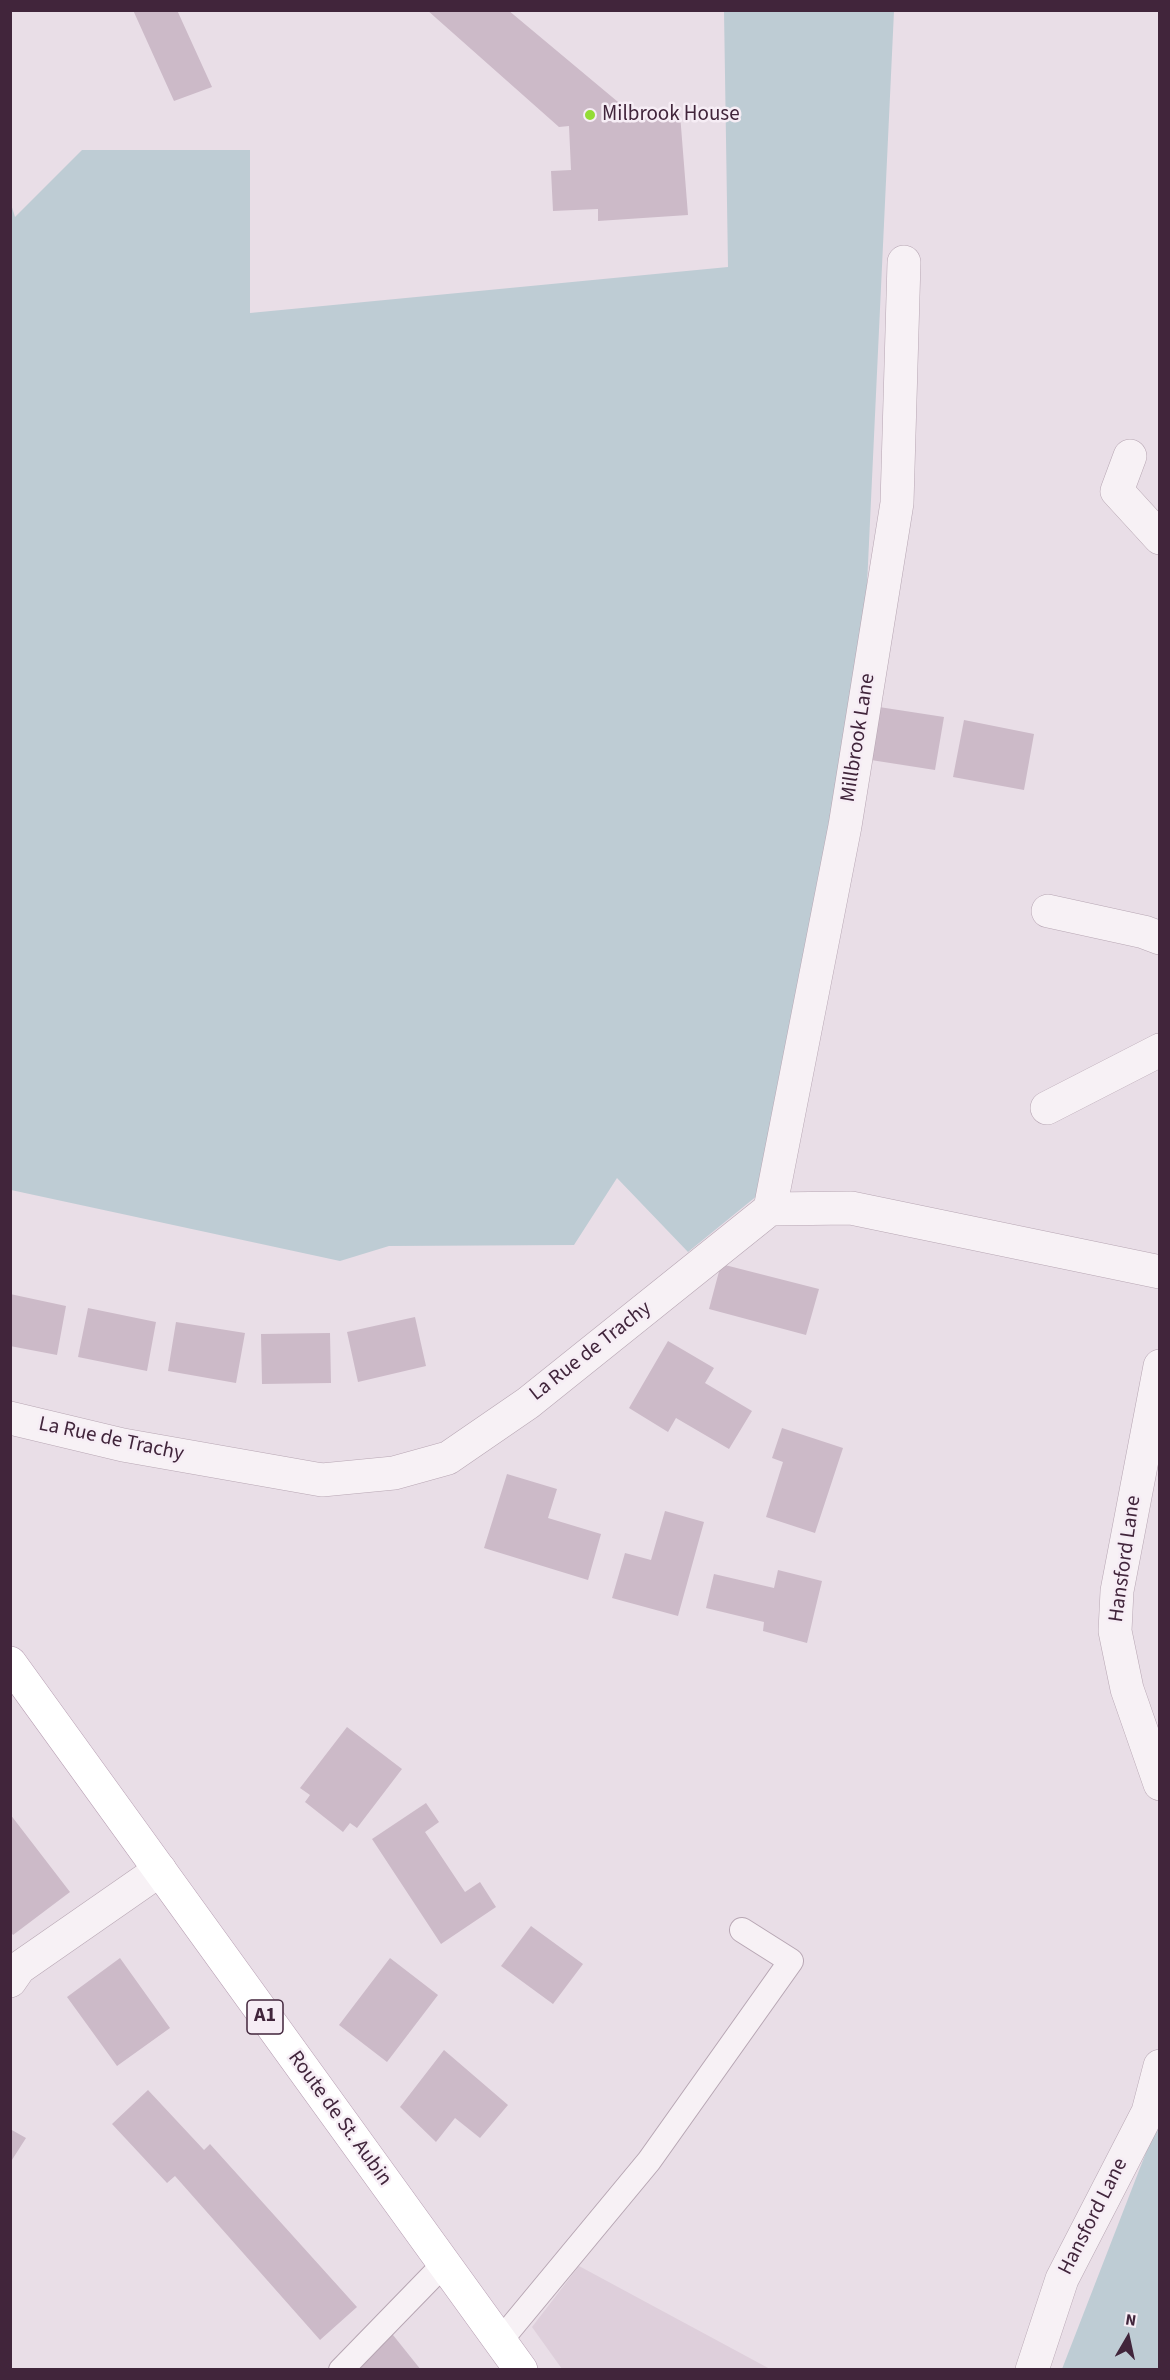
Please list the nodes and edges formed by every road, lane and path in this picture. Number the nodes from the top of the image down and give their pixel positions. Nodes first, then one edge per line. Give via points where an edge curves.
1 (904, 262) dead end
2 (1130, 456) dead end
3 (1160, 538) edge
4 (1048, 911) dead end
5 (1160, 938) edge
6 (1160, 1050) edge
7 (1047, 1108) dead end
8 (770, 1209) junction
9 (1160, 1272) edge
10 (1160, 1366) edge
11 (10, 1418) edge
12 (10, 1663) edge
13 (1160, 1784) edge
14 (160, 1870) junction
15 (742, 1930) dead end
16 (10, 1981) edge
17 (1160, 2066) edge
18 (445, 2263) junction
19 (500, 2341) junction
20 (341, 2370) edge
21 (521, 2370) edge
22 (1032, 2370) edge

1 - 8 street, Millbrook Lane via 897,503 845,826
2 - 3 street via 1117,491
4 - 5 street
6 - 7 street
8 - 9 street via 850,1208
8 - 11 street, La Rue de Trachy via 551,1384 448,1458 394,1473 322,1480 123,1445
10 - 13 street, Hansford Lane via 1117,1591 1115,1631 1128,1689
12 - 14 main road, Route de St. Aubin / A1
14 - 16 street via 19,1968
14 - 18 main road, Route de St. Aubin / A1
15 - 19 lane via 791,1961 649,2161
17 - 22 street, Hansford Lane via 1148,2112 1062,2278
18 - 19 main road, Route de St. Aubin / A1
18 - 20 lane
19 - 21 main road, Route de St. Aubin / A1

